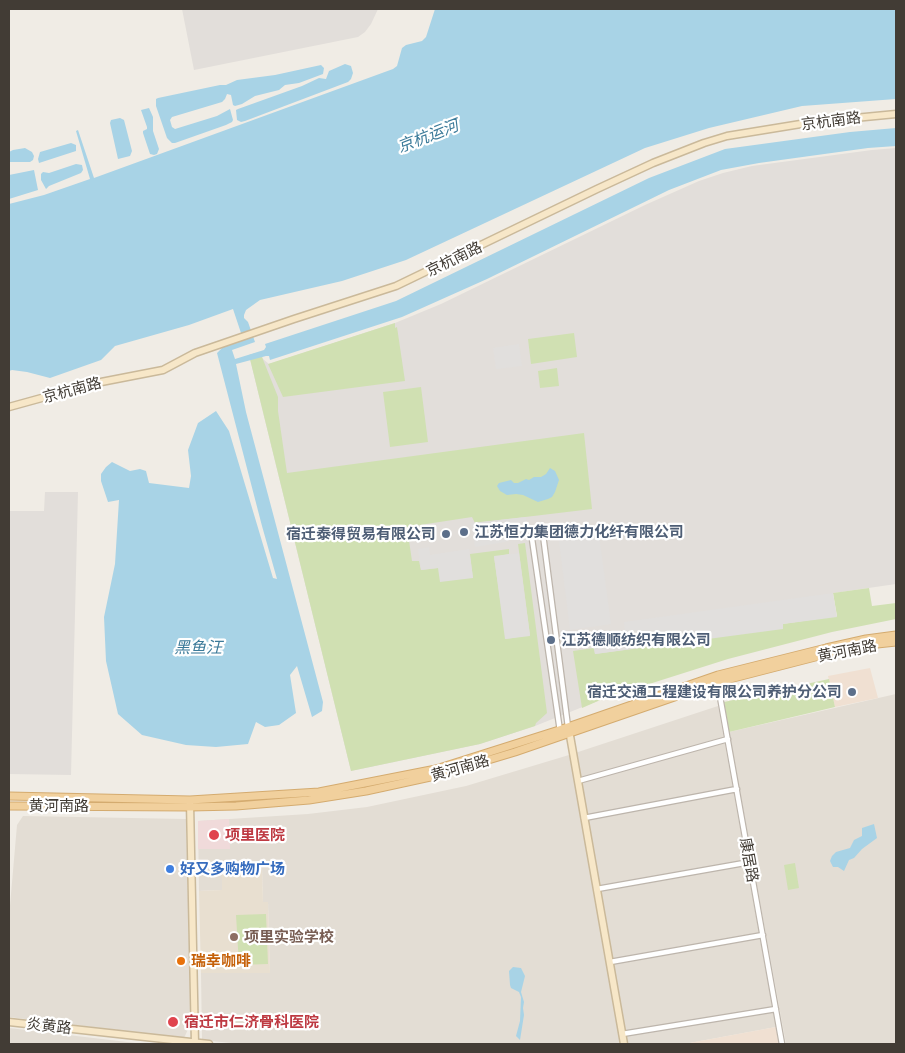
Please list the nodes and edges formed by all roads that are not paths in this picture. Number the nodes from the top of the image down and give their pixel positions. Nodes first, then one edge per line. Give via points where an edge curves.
1 (896, 114) edge
2 (9, 408) edge
3 (542, 527) dead end
4 (531, 532) dead end
5 (896, 636) edge
6 (896, 642) edge
7 (717, 679) junction
8 (569, 731) junction
9 (560, 734) junction
10 (728, 739) junction
11 (578, 781) junction
12 (737, 790) junction
13 (9, 796) edge
14 (190, 804) junction
15 (9, 806) edge
16 (584, 818) junction
17 (750, 862) junction
18 (597, 889) junction
19 (763, 935) junction
20 (610, 962) junction
21 (776, 1009) junction
22 (9, 1022) edge
23 (622, 1034) junction
24 (195, 1043) edge
25 (209, 1044) edge
26 (624, 1044) edge
27 (782, 1044) edge

1 - 2 street, 京杭南路 via 813,122 727,136 653,163 396,286 195,353 163,370 96,383
3 - 8 street
4 - 9 street
5 - 7 main road, 黄河南路 via 834,646
6 - 7 main road, 黄河南路 via 868,645
7 - 8 main road, 黄河南路
7 - 10 street, 康居路
8 - 9 main road, 黄河南路
8 - 11 street
9 - 14 main road, 黄河南路 via 384,780 312,793
10 - 11 street
10 - 12 street, 康居路
11 - 16 street
12 - 16 street
12 - 17 street, 康居路
13 - 14 main road, 黄河南路
14 - 15 main road, 黄河南路
14 - 24 street
16 - 18 street
17 - 18 street
17 - 19 street, 康居路
18 - 20 street
19 - 20 street
19 - 21 street, 康居路
20 - 23 street
21 - 23 street
21 - 27 street, 康居路
22 - 24 street, 炎黄路
23 - 26 street
24 - 25 street, 炎黄路

